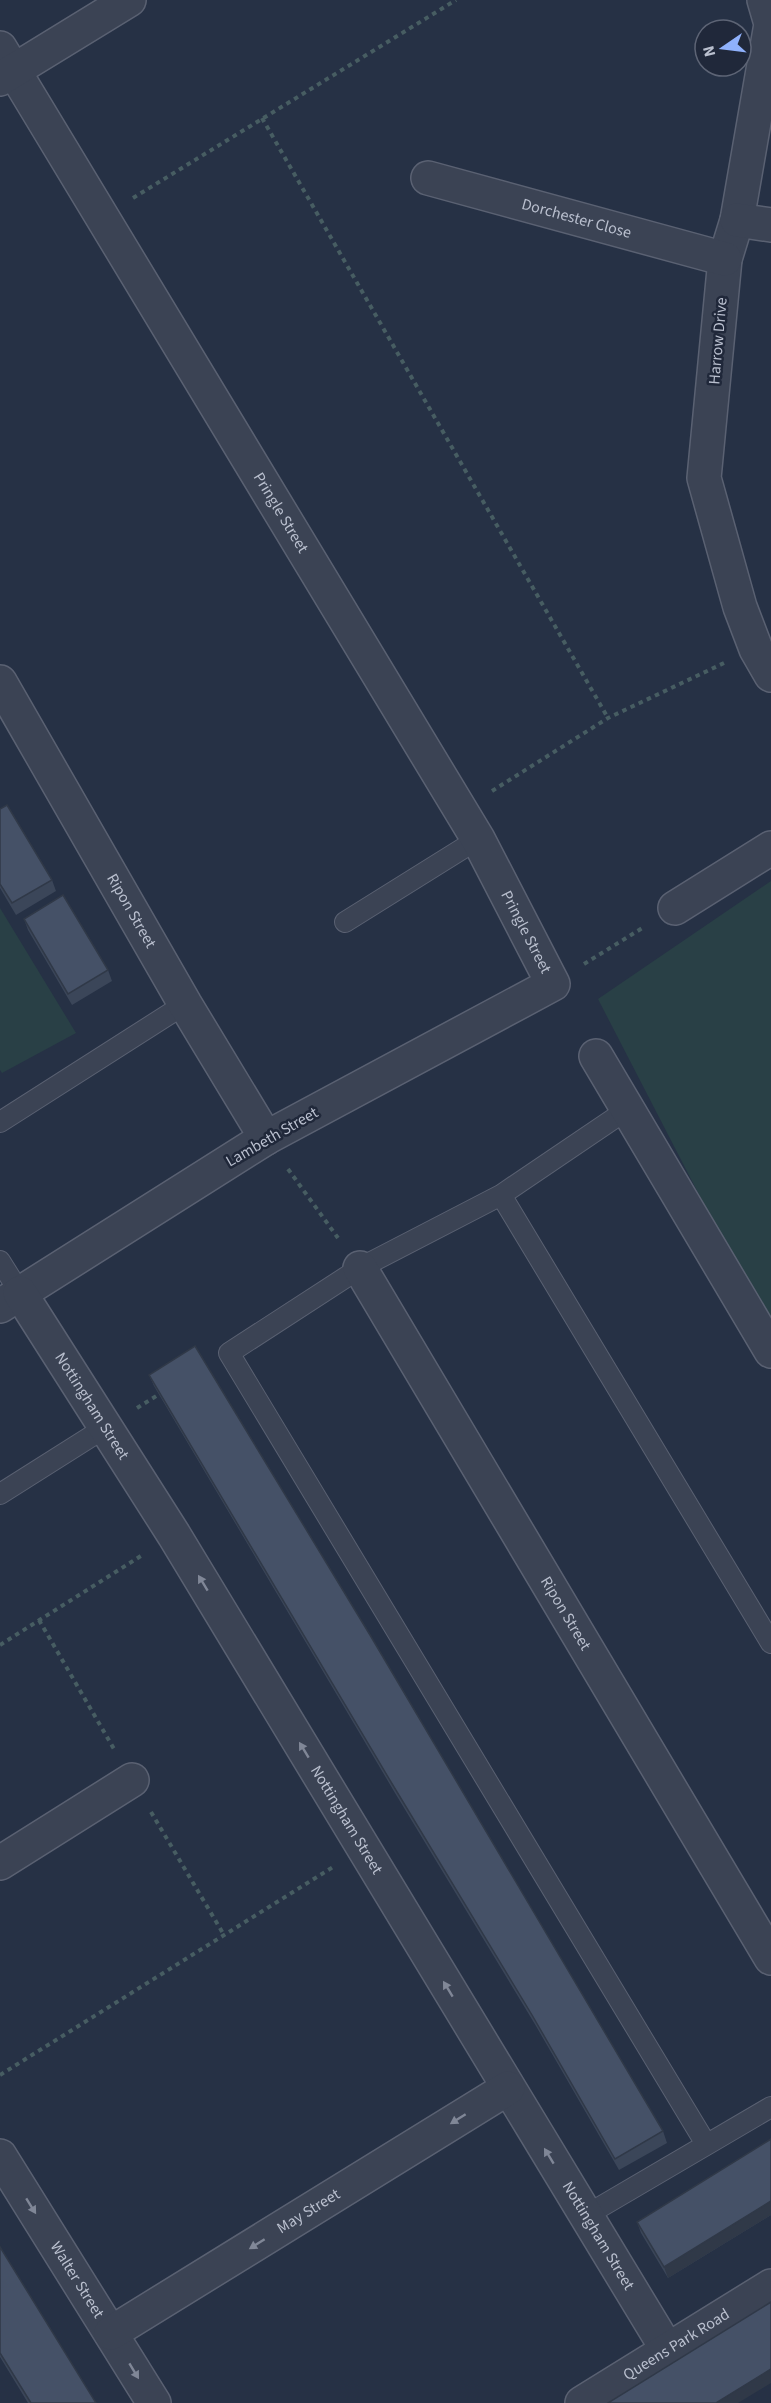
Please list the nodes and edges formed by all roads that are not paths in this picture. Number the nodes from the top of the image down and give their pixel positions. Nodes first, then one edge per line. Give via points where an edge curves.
1 (129, 0) edge
2 (764, 0) edge
3 (4, 66) edge
4 (428, 178) dead end
5 (737, 220) junction
6 (771, 225) edge
7 (725, 259) junction
8 (763, 662) edge
9 (0, 682) edge
10 (478, 839) junction
11 (771, 848) edge
12 (675, 908) road end
13 (345, 922) dead end
14 (553, 984) joint
15 (185, 1004) junction
16 (596, 1056) dead end
17 (628, 1109) junction
18 (0, 1122) edge
19 (267, 1138) junction
20 (501, 1195) junction
21 (0, 1261) edge
22 (360, 1268) junction
23 (10, 1299) edge
24 (771, 1351) edge
25 (106, 1427) junction
26 (0, 1494) edge
27 (771, 1643) edge
28 (132, 1780) dead end
29 (0, 1863) edge
30 (771, 1958) edge
31 (508, 2088) junction
32 (771, 2107) edge
33 (706, 2144) junction
34 (0, 2156) edge
35 (585, 2216) junction
36 (771, 2286) edge
37 (111, 2333) junction
38 (667, 2349) junction
39 (154, 2403) edge
40 (582, 2403) edge

1 - 3 street
2 - 5 street, Harrow Drive via 771,24
3 - 10 street, Pringle Street via 102,217
4 - 7 street, Dorchester Close
5 - 6 street
5 - 7 street, Harrow Drive
7 - 8 street, Harrow Drive via 704,478 740,607
9 - 15 street, Ripon Street
10 - 13 lane
10 - 14 street, Pringle Street
11 - 12 street
14 - 19 street, Lambeth Street
15 - 18 lane
15 - 19 street, Ripon Street
16 - 17 street
17 - 20 lane
17 - 24 street
19 - 23 street, Lambeth Street
20 - 22 lane
20 - 27 lane
21 - 23 lane
22 - 30 street, Ripon Street
22 - 33 lane via 229,1353
23 - 25 street, Nottingham Street
25 - 26 lane
31 -> 25 street, Nottingham Street
28 - 29 street
35 -> 31 street, Nottingham Street
31 -> 37 street, May Street
32 - 33 lane
33 - 35 lane
34 -> 37 street, Walter Street
35 - 38 street, Nottingham Street
36 - 38 street, Queens Park Road
37 -> 39 street, Walter Street
38 - 40 street, Queens Park Road

